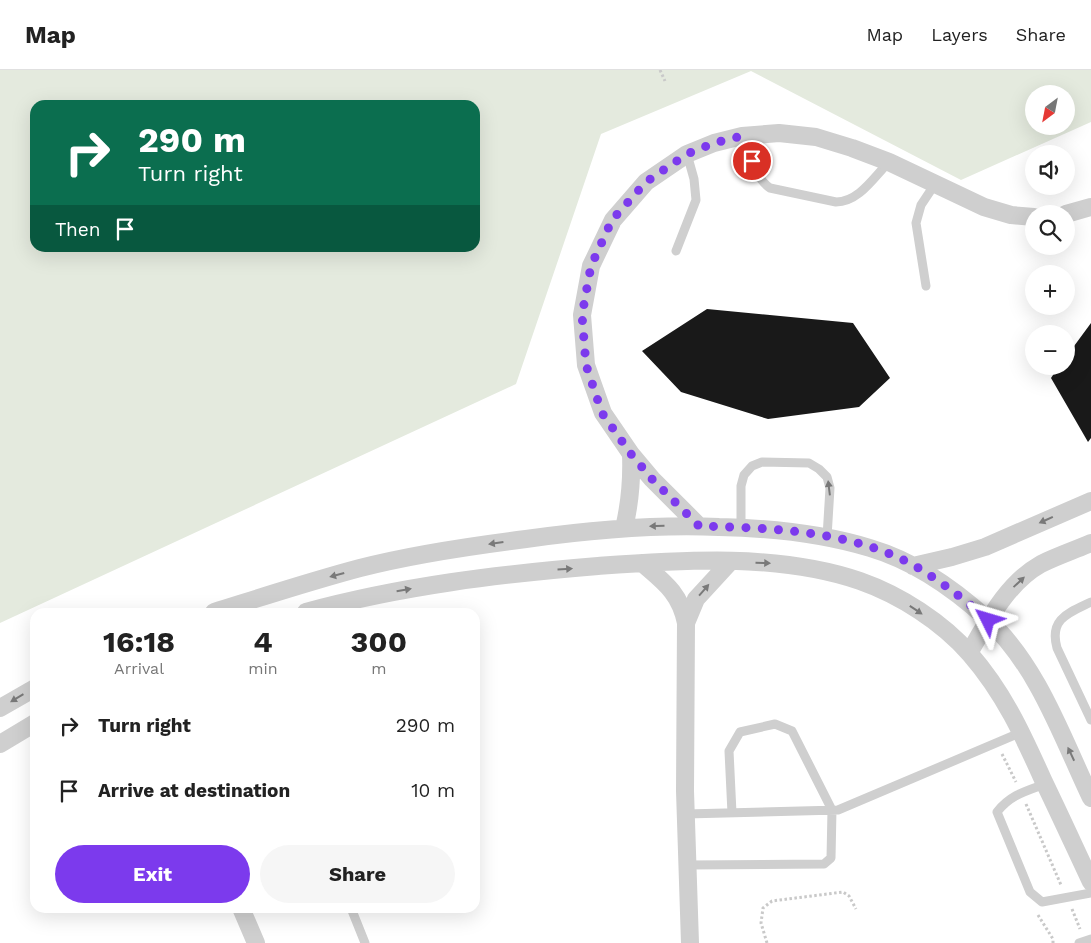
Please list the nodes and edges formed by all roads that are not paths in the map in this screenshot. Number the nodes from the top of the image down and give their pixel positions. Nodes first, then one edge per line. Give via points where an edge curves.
1 (742, 136) junction
2 (687, 154) junction
3 (889, 162) junction
4 (935, 184) junction
5 (1091, 207) edge
6 (1075, 211) edge
7 (1025, 216) edge
8 (676, 251) dead end
9 (926, 286) dead end
10 (631, 454) junction
11 (1091, 501) edge
12 (699, 526) junction
13 (741, 527) junction
14 (624, 528) junction
15 (827, 537) junction
16 (1091, 543) edge
17 (730, 562) junction
18 (642, 563) junction
19 (913, 566) junction
20 (1091, 602) edge
21 (226, 608) edge
22 (323, 608) edge
23 (988, 620) junction
24 (686, 623) junction
25 (969, 653) junction
26 (30, 691) edge
27 (0, 708) edge
28 (1091, 720) edge
29 (30, 726) edge
30 (1022, 732) junction
31 (0, 744) edge
32 (1045, 784) junction
33 (1091, 798) edge
34 (832, 810) junction
35 (732, 813) junction
36 (686, 814) junction
37 (688, 865) junction
38 (1091, 882) edge
39 (1091, 893) edge
40 (243, 913) edge
41 (353, 913) edge
42 (256, 943) edge
43 (365, 943) edge
44 (690, 943) edge

1 - 2 street
1 - 3 street via 779,133 816,137
1 - 3 lane via 764,184 836,202 845,202 858,194
2 - 8 lane via 696,200
2 - 10 street via 646,182 612,220 591,266 586,290 582,315 586,365 602,413
3 - 4 street
4 - 7 street via 984,207
4 - 9 lane via 916,223
5 - 6 street
10 - 12 street
10 - 14 street via 630,503
11 -> 19 street via 985,547
12 - 13 street
12 -> 14 street
13 - 15 street
15 -> 13 lane via 830,488 823,473 809,464 762,462 752,466 744,475 741,486
14 -> 21 street via 498,542 426,554 301,584
15 - 19 street via 871,548
23 -> 16 street via 1009,591 1035,568
17 - 18 street
24 -> 17 street via 696,599
17 -> 25 street via 774,563 860,581 907,604 936,623
22 -> 18 street via 470,579
18 - 24 street via 670,588 678,599
19 - 23 street via 953,590
20 - 28 lane via 1062,617 1054,638
23 - 25 street
33 -> 23 street via 1045,700 1020,658
24 - 36 street
25 - 30 street via 996,686
26 -> 27 street
29 - 31 street
30 - 32 street
30 - 34 lane
32 - 38 street
32 - 39 lane via 1004,802 997,812 1030,892 1042,902
34 - 35 lane
34 - 35 lane via 792,731 775,724 740,732 729,751
34 - 37 lane via 831,858 824,864
35 - 36 lane
36 - 37 street
37 - 44 street
40 - 42 street
41 - 43 lane

